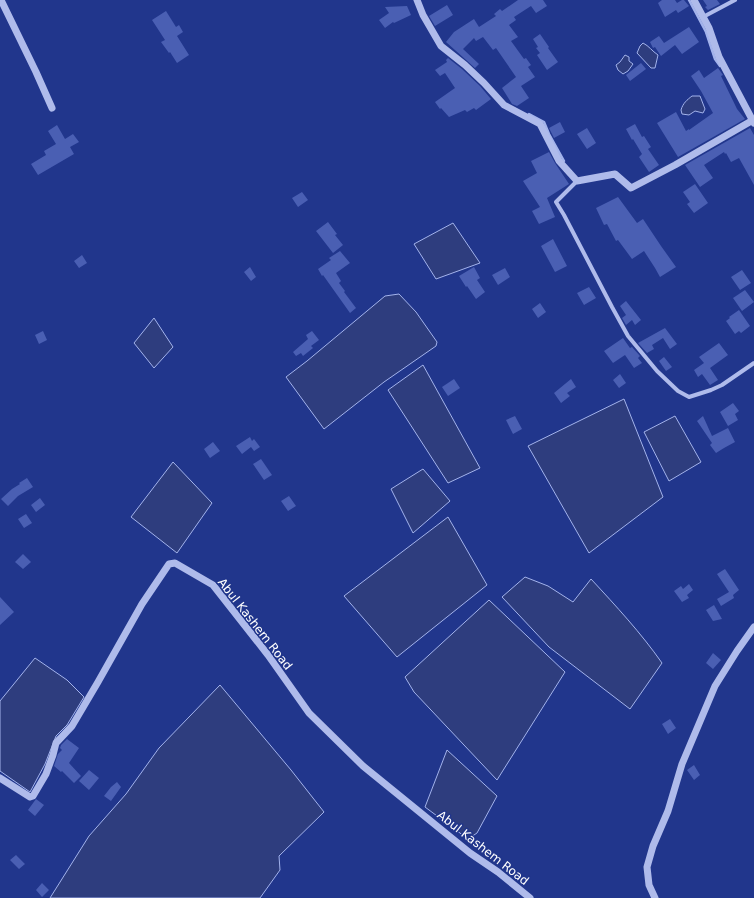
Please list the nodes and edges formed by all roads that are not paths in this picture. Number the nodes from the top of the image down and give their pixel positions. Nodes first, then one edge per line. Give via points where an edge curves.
1 (1, 0) edge
2 (417, 0) edge
3 (694, 0) edge
4 (735, 0) edge
5 (703, 18) junction
6 (52, 108) dead end
7 (753, 122) edge
8 (577, 180) junction
9 (754, 364) edge
10 (754, 627) edge
11 (0, 778) edge
12 (530, 898) edge
13 (655, 898) edge

1 - 6 street
2 - 8 street via 441,46 465,65 504,105 540,124 559,161
3 - 5 street
4 - 5 street
5 - 7 street via 719,57
7 - 8 street via 631,188 615,174
8 - 9 street via 556,202 628,336 658,371 678,391 689,397 722,385
10 - 13 street via 715,686 682,764 647,867 649,885
11 - 12 street, Abul Kashem Road via 30,797 33,796 46,774 56,743 72,726 142,604 169,564 175,563 213,585 268,655 308,713 363,766

